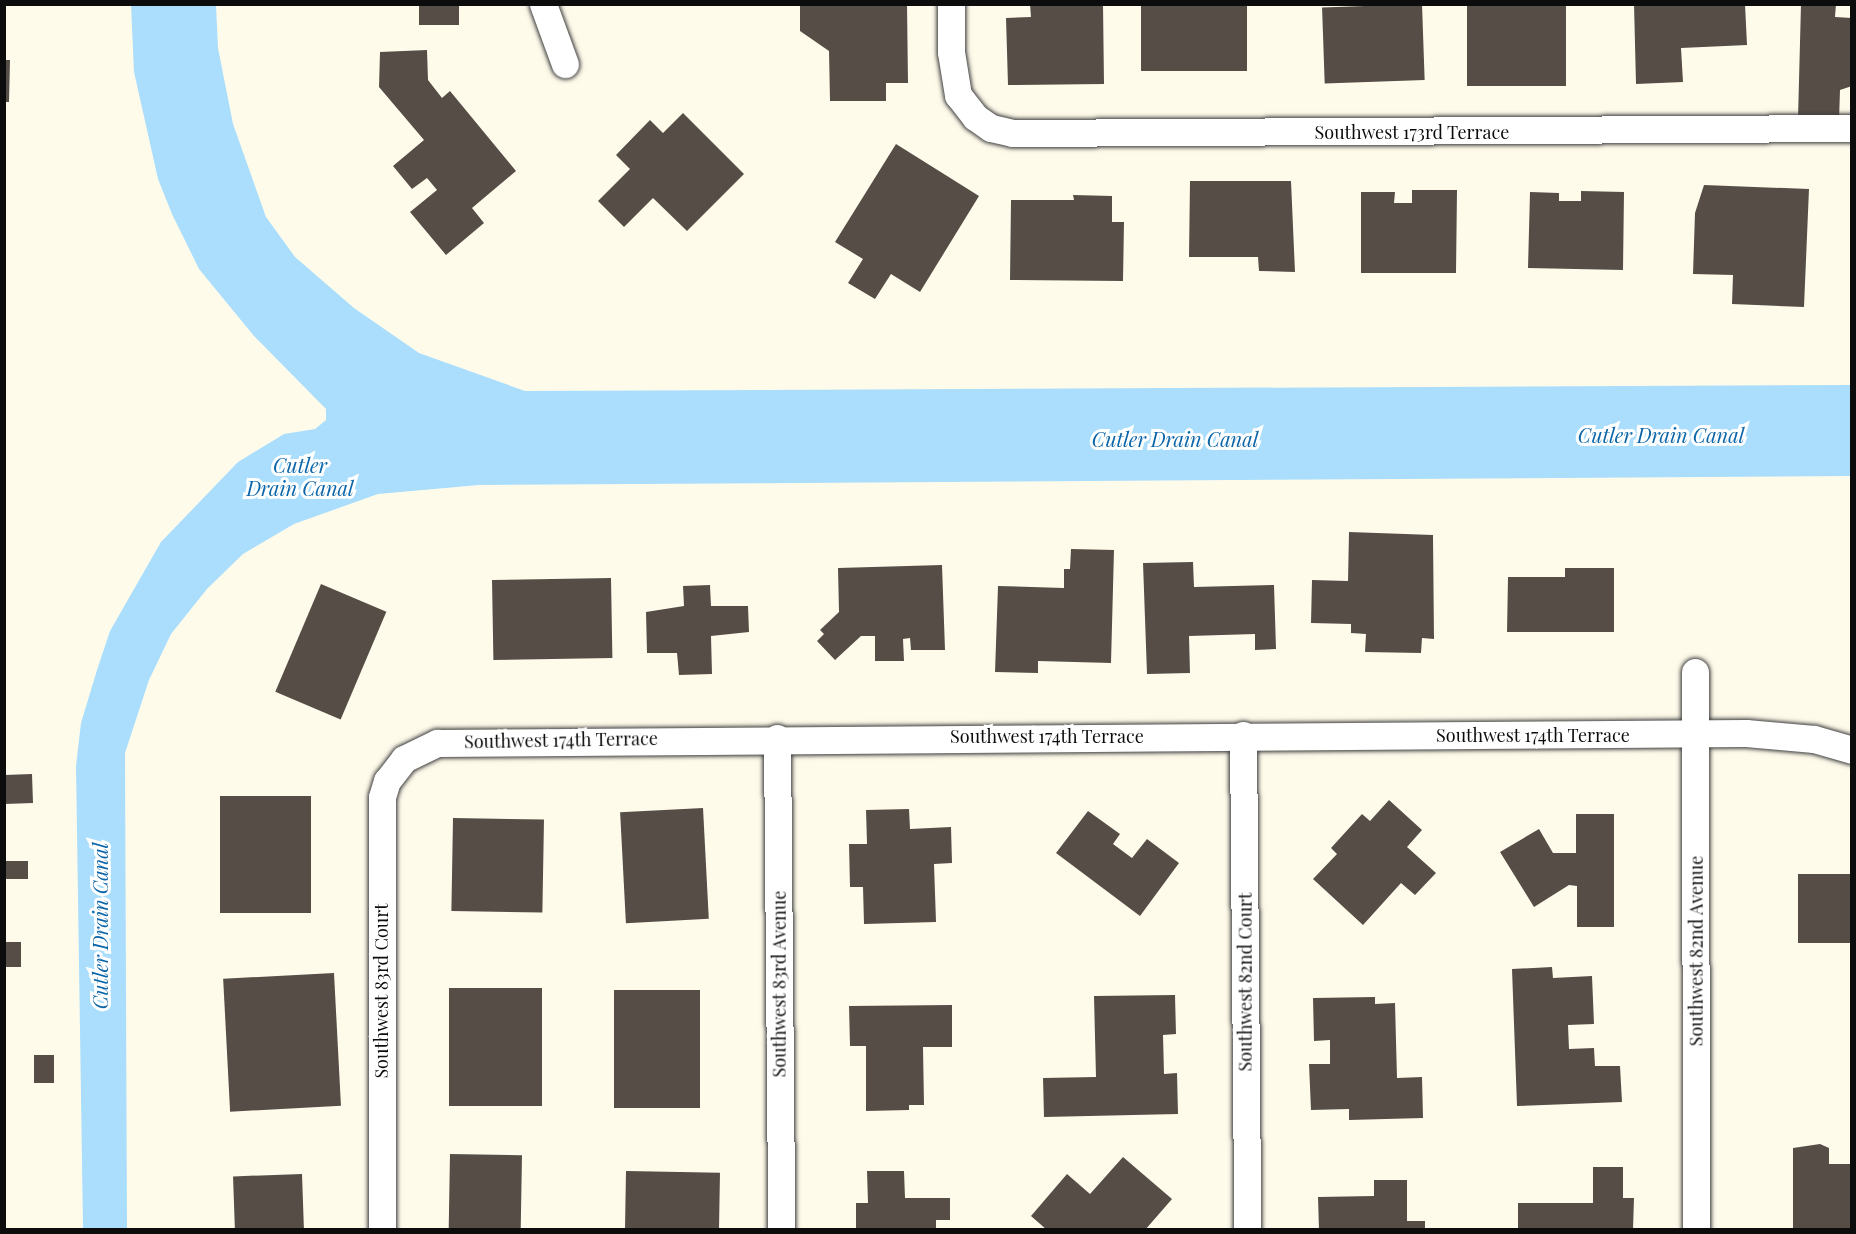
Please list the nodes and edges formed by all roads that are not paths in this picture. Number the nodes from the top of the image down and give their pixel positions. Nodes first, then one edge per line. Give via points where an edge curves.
1 (543, 4) edge
2 (951, 4) edge
3 (565, 64) dead end
4 (1851, 128) edge
5 (1695, 672) dead end
6 (1695, 734) junction
7 (1243, 735) junction
8 (777, 738) junction
9 (1851, 750) edge
10 (404, 759) joint
11 (382, 1230) edge
12 (781, 1230) edge
13 (1247, 1230) edge
14 (1696, 1230) edge

1 - 3 street
2 - 4 street, Southwest 173rd Terrace via 956,85 964,106 991,128 1038,135
5 - 6 street, Southwest 82nd Avenue
6 - 7 street, Southwest 174th Terrace
6 - 9 street, Southwest 174th Terrace via 1785,735
6 - 14 street, Southwest 82nd Avenue
7 - 8 street, Southwest 174th Terrace
7 - 13 street, Southwest 82nd Court
8 - 10 street, Southwest 174th Terrace via 457,741 429,746
8 - 12 street, Southwest 83rd Avenue
10 - 11 street, Southwest 83rd Court via 387,781 381,814

